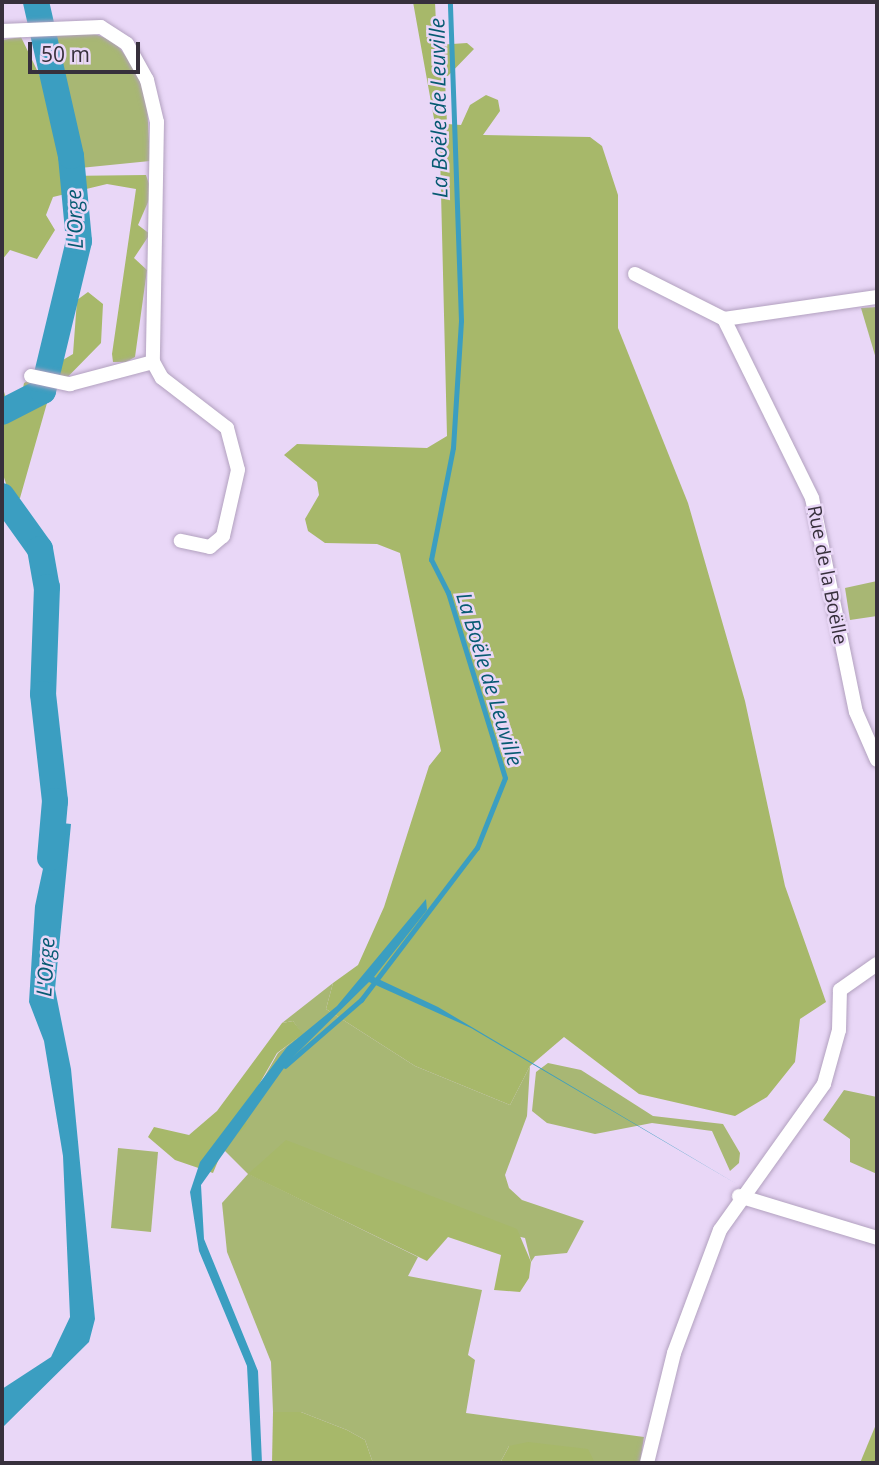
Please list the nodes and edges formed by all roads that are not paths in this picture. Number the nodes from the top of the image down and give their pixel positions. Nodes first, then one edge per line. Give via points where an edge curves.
1 (2, 31) edge
2 (635, 274) dead end
3 (877, 297) edge
4 (724, 319) junction
5 (153, 362) junction
6 (31, 376) dead end
7 (181, 541) dead end
8 (877, 760) edge
9 (871, 967) edge
10 (739, 1196) junction
11 (877, 1238) edge
12 (647, 1463) edge

1 - 5 street via 59,25 116,34 137,60 153,104
2 - 4 street
3 - 4 street
4 - 8 street, Rue de la Boëlle via 812,498 856,712
5 - 6 street via 57,385
5 - 7 street via 162,378 227,428 238,470 223,536 210,547
9 - 10 street via 840,990 839,1030 824,1084
10 - 11 street
10 - 12 street via 688,1308

